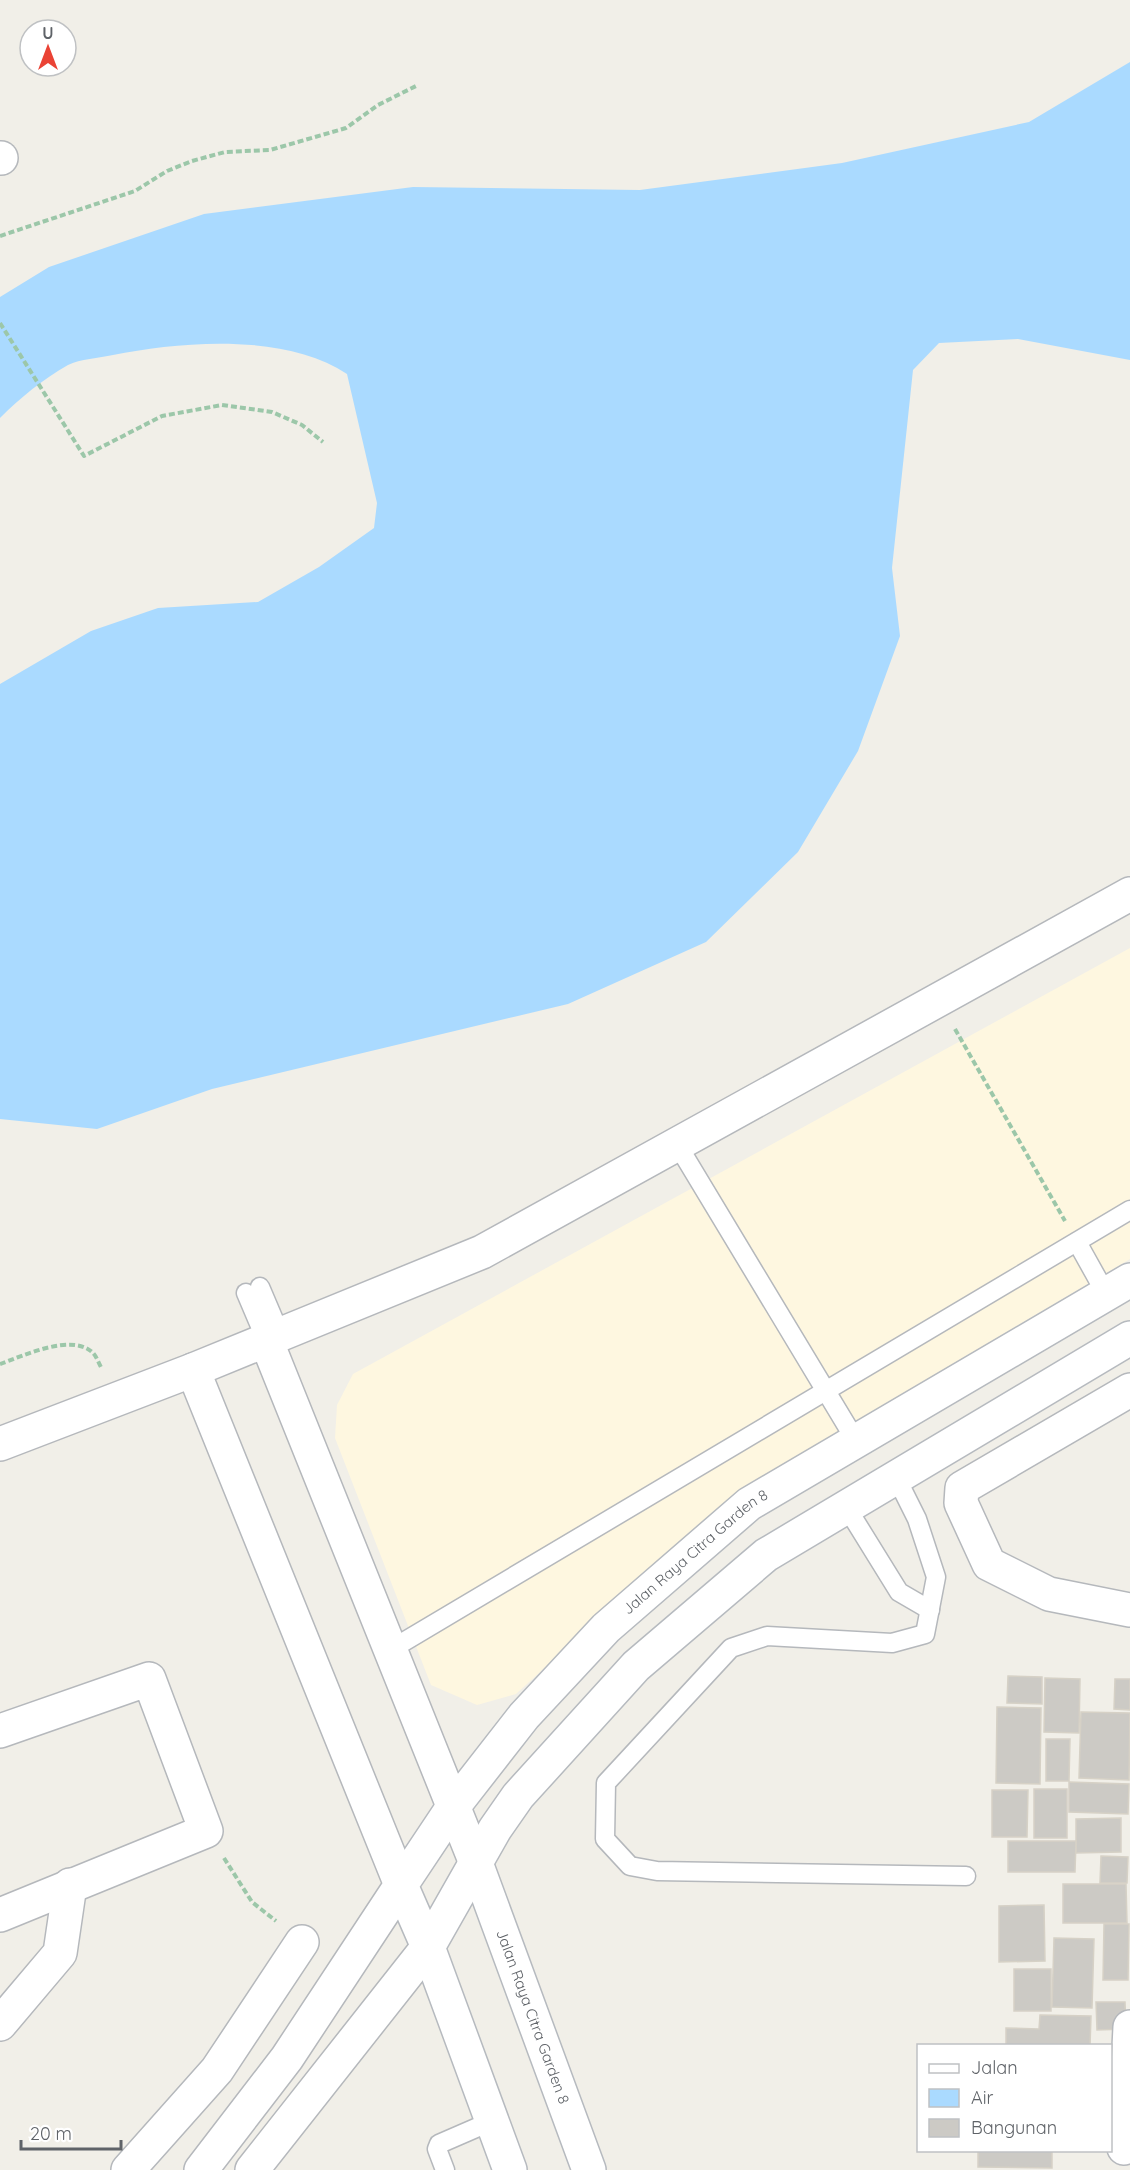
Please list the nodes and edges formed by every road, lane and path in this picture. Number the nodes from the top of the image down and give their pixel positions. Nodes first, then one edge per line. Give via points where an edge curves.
1 (418, 86) dead end
2 (0, 236) edge
3 (0, 323) edge
4 (323, 442) dead end
5 (1130, 894) edge
6 (938, 1000) junction
7 (677, 1144) junction
8 (1130, 1210) edge
9 (1077, 1242) junction
10 (1118, 1287) edge
11 (253, 1290) dead end
12 (273, 1337) junction
13 (1130, 1338) edge
14 (0, 1364) edge
15 (193, 1370) junction
16 (1130, 1390) edge
17 (826, 1391) junction
18 (117, 1398) junction
19 (856, 1441) junction
20 (0, 1444) edge
21 (897, 1479) junction
22 (847, 1508) junction
23 (930, 1610) junction
24 (1130, 1610) edge
25 (390, 1650) junction
26 (0, 1731) edge
27 (453, 1807) junction
28 (206, 1831) junction
29 (476, 1863) junction
30 (966, 1876) dead end
31 (70, 1885) junction
32 (401, 1885) junction
33 (0, 1915) edge
34 (302, 1942) joint
35 (428, 1947) junction
36 (0, 2024) edge
37 (1130, 2027) edge
38 (492, 2121) junction
39 (1125, 2155) edge
40 (128, 2170) edge
41 (201, 2170) edge
42 (252, 2170) edge
43 (445, 2170) edge
44 (510, 2170) edge
45 (588, 2170) edge

1 - 2 path via 378,105 346,128 270,150 225,152 192,161 135,191
3 - 4 path via 84,456 162,416 222,405 272,412 302,424
5 - 6 street
6 - 7 street
6 - 9 path
7 - 12 street via 482,1252
7 - 17 lane
8 - 9 lane
9 - 10 lane
9 - 17 lane
10 - 19 street, Jalan Raya Citra Garden 8
11 - 12 lane
12 - 15 street
12 - 25 street, Jalan Raya Citra Garden 8
13 - 21 street
14 - 18 path via 46,1348 77,1344 93,1352
15 - 18 street
15 - 32 street
16 - 24 street via 962,1488 961,1503 989,1564 1049,1594
17 - 19 lane
17 - 25 lane
18 - 20 street
19 - 27 street, Jalan Raya Citra Garden 8 via 749,1504 606,1628 524,1716
21 - 22 street
21 - 23 lane via 917,1519 936,1577
22 - 23 lane via 900,1592
22 - 29 street via 766,1555 636,1666 518,1796
23 - 30 lane via 925,1634 892,1642 767,1636 731,1648 606,1783 605,1839 630,1866 657,1871
25 - 27 street, Jalan Raya Citra Garden 8
26 - 28 street via 149,1679
27 - 29 street, Jalan Raya Citra Garden 8
27 - 32 street, Jalan Raya Citra Garden 8
28 - 31 street
28 - 34 path via 252,1902
29 - 35 street
29 - 45 street, Jalan Raya Citra Garden 8
31 - 33 street
31 - 36 street via 60,1953
32 - 35 street
32 - 41 street, Jalan Raya Citra Garden 8 via 287,2058
34 - 40 street via 217,2070
35 - 38 street
35 - 42 street
37 - 39 street
38 - 43 lane via 439,2144 437,2149
38 - 44 street

